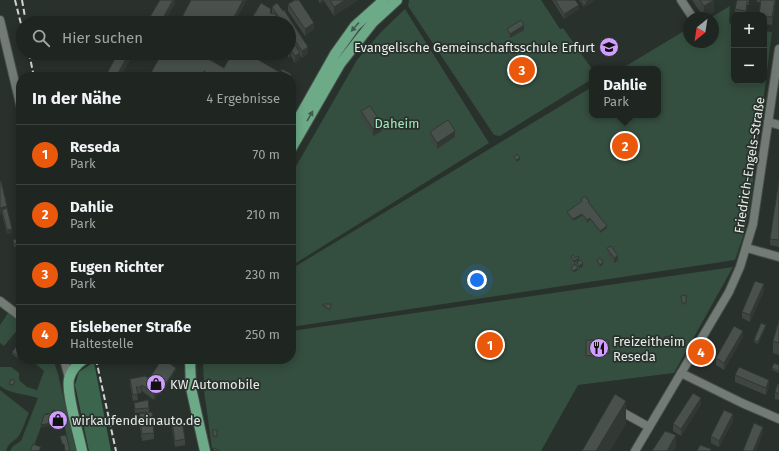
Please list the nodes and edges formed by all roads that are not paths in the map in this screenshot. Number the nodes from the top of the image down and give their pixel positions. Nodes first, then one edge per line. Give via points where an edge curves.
1 (384, 0) edge
2 (397, 0) edge
3 (681, 0) edge
4 (689, 12) edge
5 (0, 20) edge
6 (779, 49) edge
7 (16, 87) edge
8 (768, 122) junction
9 (296, 123) edge
10 (779, 126) edge
11 (296, 140) edge
12 (747, 248) junction
13 (779, 257) edge
14 (0, 301) edge
15 (16, 312) edge
16 (65, 364) edge
17 (78, 364) edge
18 (190, 364) edge
19 (681, 373) junction
20 (69, 378) junction
21 (609, 411) edge
22 (779, 419) edge
23 (649, 427) junction
24 (82, 451) edge
25 (205, 451) edge
26 (635, 451) edge

1 -> 9 main road via 355,26 335,54
11 -> 2 main road via 340,64 373,22
3 - 4 street
5 - 7 street
6 - 8 street, Friedrich-Engels-Straße
8 - 10 street
8 - 12 street, Friedrich-Engels-Straße
12 - 13 street
12 - 19 street, Friedrich-Engels-Straße via 729,292
14 - 15 street
16 - 20 street
17 - 20 main road
18 - 25 main road via 191,388
19 - 22 street
19 - 23 street, Friedrich-Engels-Straße
20 - 24 main road via 69,394
21 - 23 street via 622,412
23 - 26 street, Friedrich-Engels-Straße

